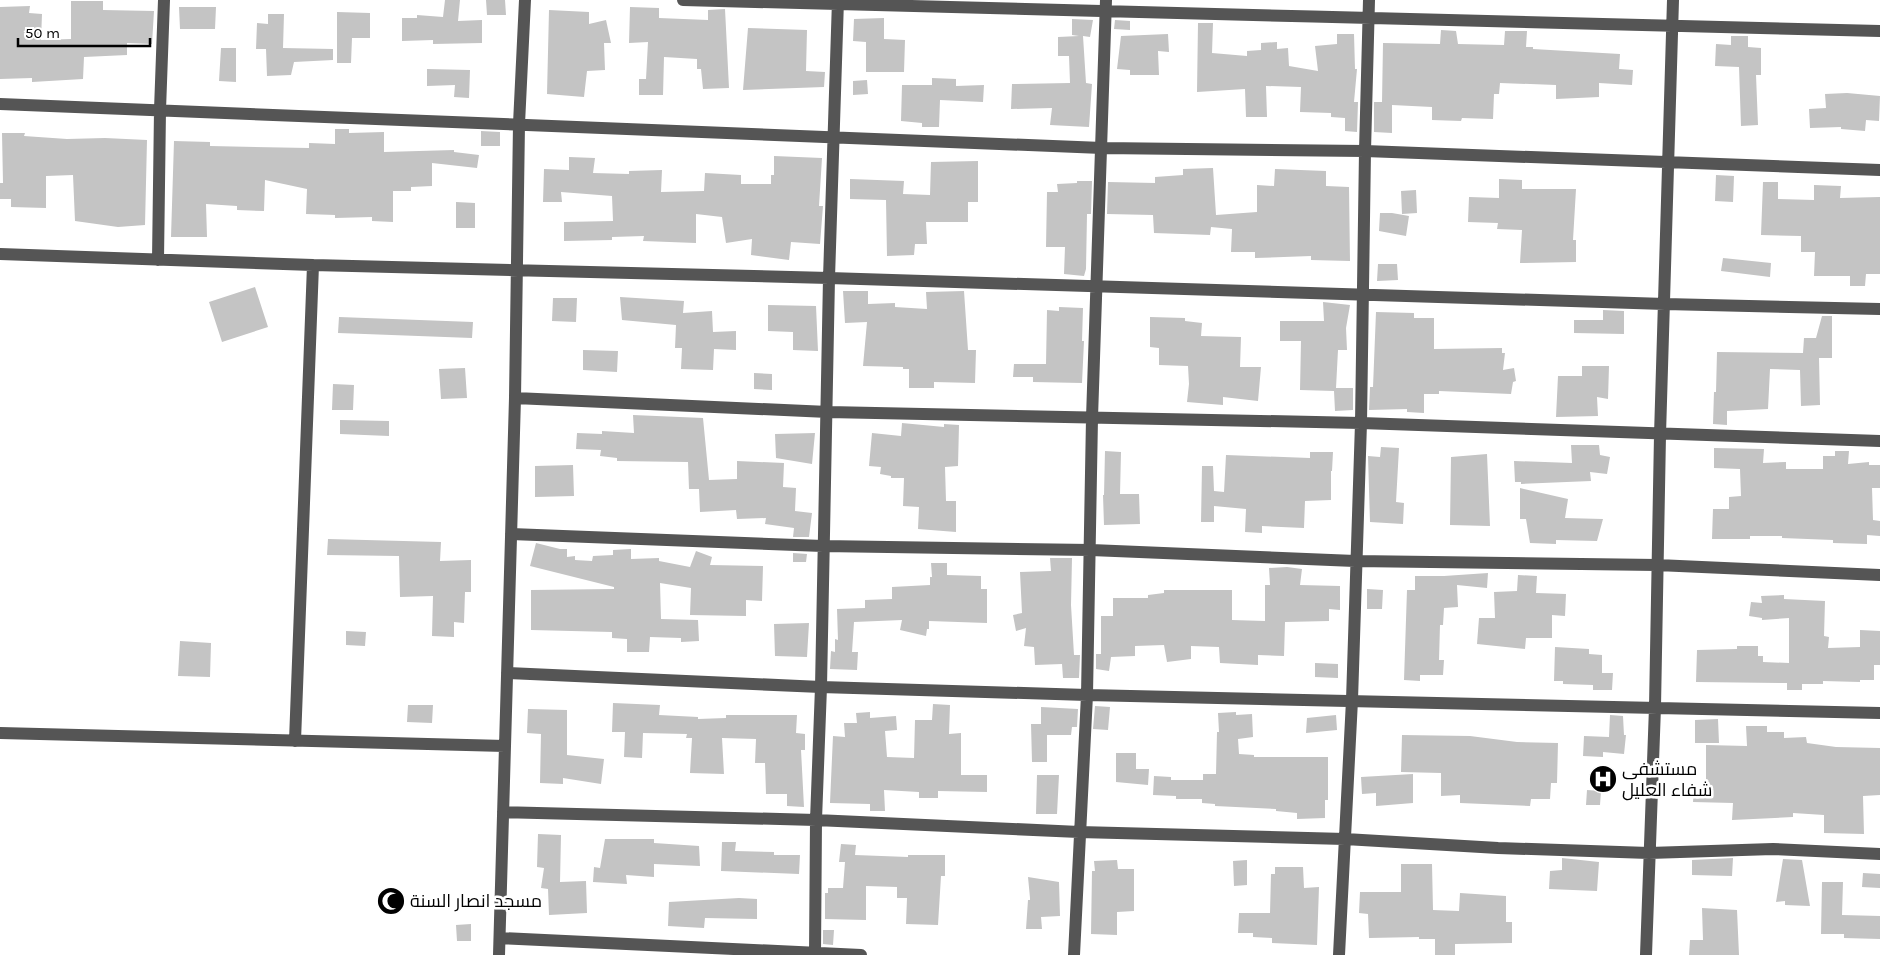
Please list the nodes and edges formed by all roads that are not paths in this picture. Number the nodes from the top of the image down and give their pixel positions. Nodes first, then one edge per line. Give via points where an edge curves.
1 (164, 0) edge
2 (526, 0) edge
3 (683, 0) edge
4 (1369, 0) edge
5 (1673, 0) edge
6 (838, 3) edge
7 (1106, 6) edge
8 (1368, 18) junction
9 (1673, 24) junction
10 (1880, 31) edge
11 (0, 104) edge
12 (160, 110) junction
13 (519, 124) junction
14 (835, 137) junction
15 (1102, 148) junction
16 (1364, 151) junction
17 (1668, 163) junction
18 (1880, 170) edge
19 (0, 254) edge
20 (158, 260) junction
21 (313, 265) junction
22 (518, 270) junction
23 (829, 278) junction
24 (1097, 286) junction
25 (1363, 294) junction
26 (1665, 304) junction
27 (1880, 309) edge
28 (515, 398) junction
29 (828, 412) junction
30 (1092, 418) junction
31 (1361, 423) junction
32 (1660, 434) junction
33 (1880, 442) edge
34 (511, 534) junction
35 (823, 546) junction
36 (1090, 550) junction
37 (1356, 561) junction
38 (1657, 565) junction
39 (1880, 575) edge
40 (507, 673) junction
41 (821, 687) junction
42 (1087, 695) junction
43 (1352, 700) junction
44 (1655, 707) junction
45 (1880, 713) edge
46 (0, 733) edge
47 (295, 741) junction
48 (505, 746) junction
49 (503, 812) junction
50 (816, 820) junction
51 (1079, 832) junction
52 (1345, 839) junction
53 (1649, 853) junction
54 (1880, 854) edge
55 (500, 938) junction
56 (815, 954) edge
57 (499, 955) edge
58 (862, 955) edge
59 (1074, 955) edge
60 (1339, 955) edge
61 (1646, 955) edge

1 - 12 street
2 - 13 street
3 - 6 street
4 - 8 street
5 - 9 street
6 - 7 street
6 - 14 street
7 - 8 street
7 - 15 street
8 - 9 street
8 - 16 street
9 - 10 street
9 - 17 street
11 - 12 street
12 - 13 street
12 - 20 street
13 - 14 street
13 - 22 street
14 - 15 street
14 - 23 street
15 - 16 street
15 - 24 street
16 - 17 street
16 - 25 street
17 - 18 street
17 - 26 street
19 - 20 street
20 - 21 street
21 - 22 street
21 - 47 street
22 - 23 street
22 - 28 street
23 - 24 street
23 - 29 street
24 - 25 street
24 - 30 street
25 - 26 street
25 - 31 street
26 - 27 street
26 - 32 street
28 - 29 street
28 - 34 street
29 - 30 street
29 - 35 street
30 - 31 street
30 - 36 street
31 - 32 street
31 - 37 street
32 - 33 street
32 - 38 street
34 - 35 street
34 - 40 street
35 - 36 street
35 - 41 street
36 - 37 street
36 - 42 street
37 - 38 street
37 - 43 street
38 - 39 street
38 - 44 street
40 - 41 street
40 - 48 street
41 - 42 street
41 - 50 street
42 - 43 street
42 - 51 street
43 - 44 street
43 - 52 street
44 - 45 street
44 - 53 street
46 - 47 street
47 - 48 street
48 - 49 street
49 - 50 street
49 - 55 street
50 - 51 street
50 - 56 street
51 - 52 street
51 - 59 street
52 - 53 street
52 - 60 street
53 - 54 street via 1773,849
53 - 61 street
55 - 56 street
55 - 57 street
56 - 58 street

